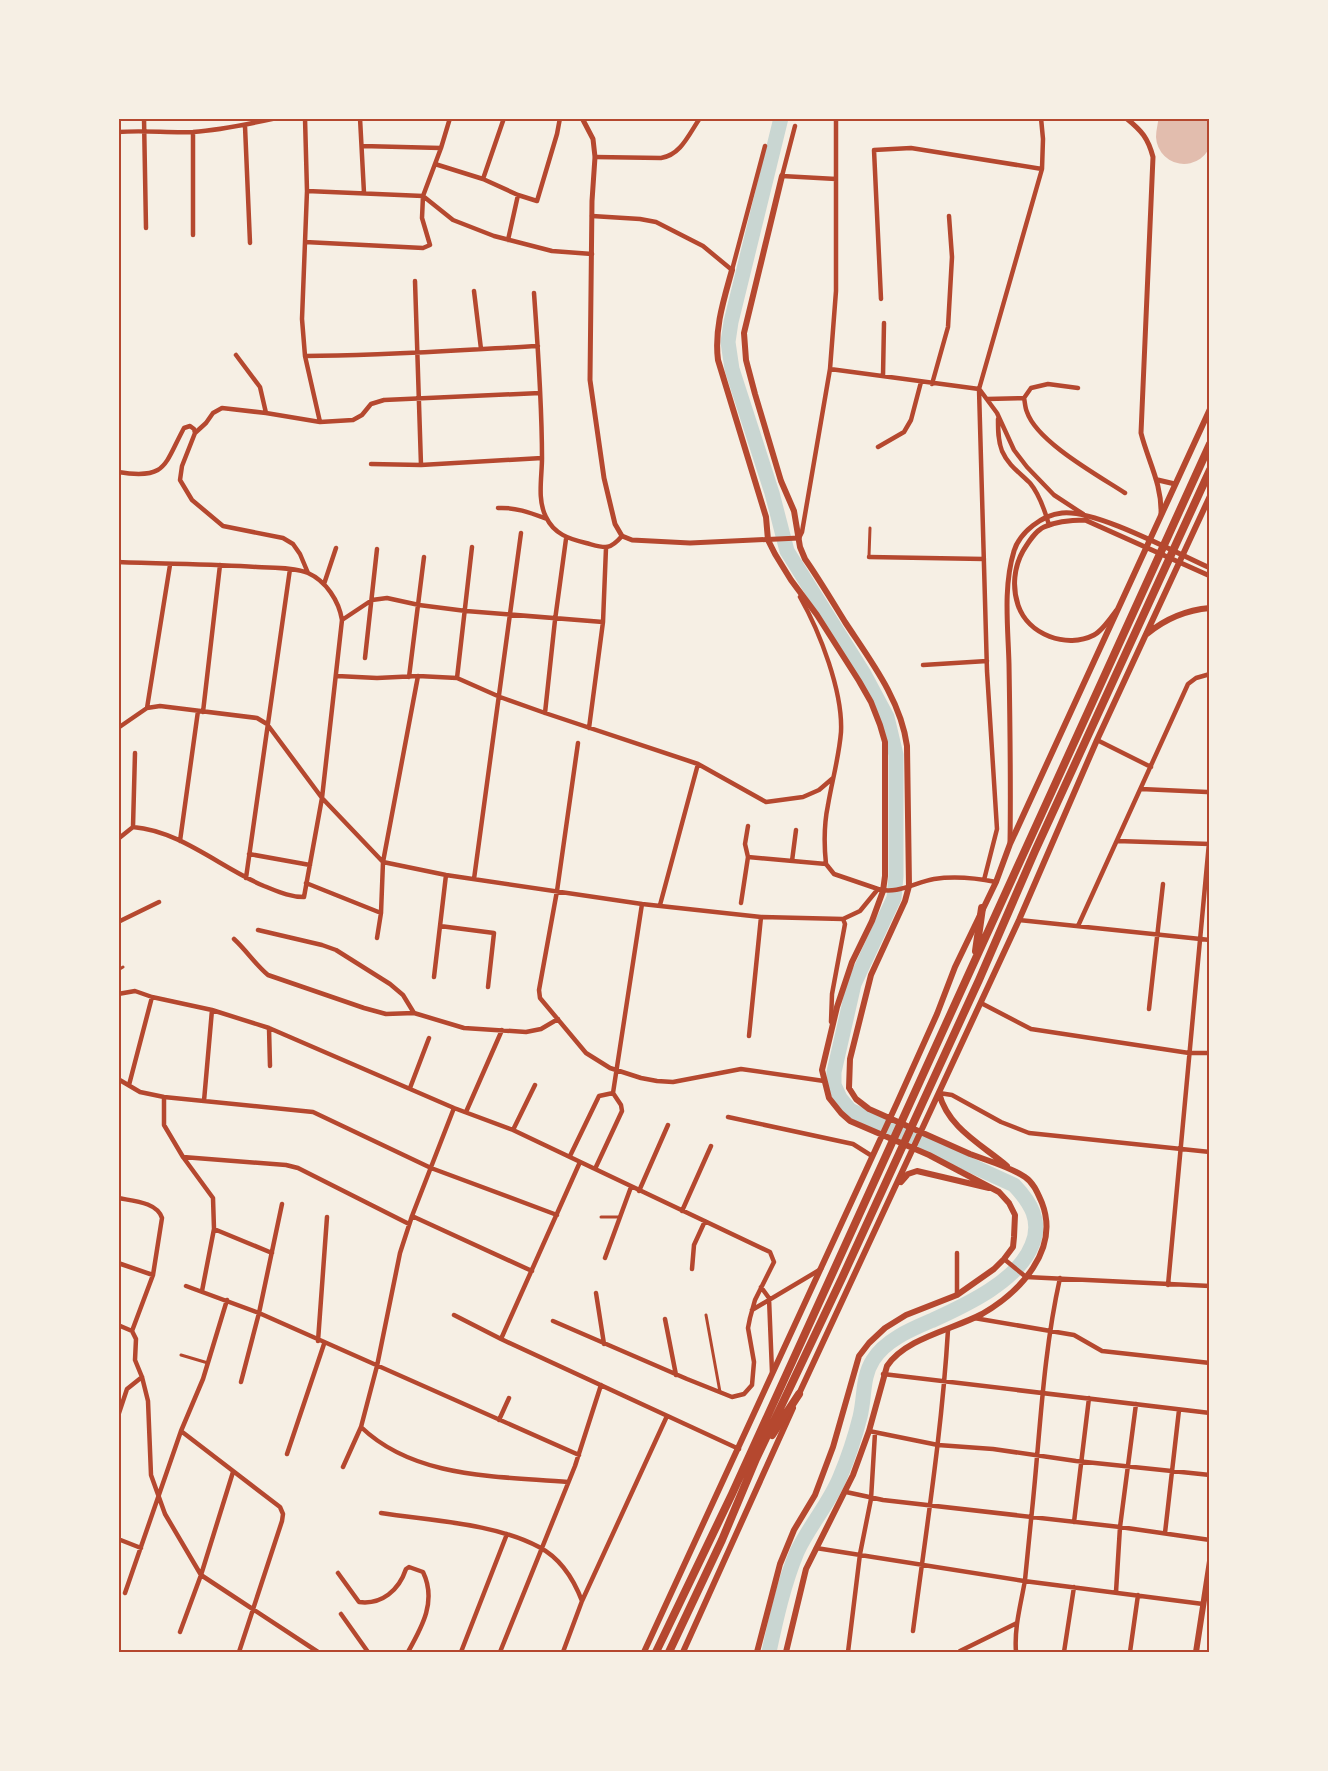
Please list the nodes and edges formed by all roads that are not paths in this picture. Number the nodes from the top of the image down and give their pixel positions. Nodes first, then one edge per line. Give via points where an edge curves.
1 (144, 118) edge
2 (277, 118) edge
3 (304, 118) edge
4 (360, 118) edge
5 (450, 118) edge
6 (504, 118) edge
7 (560, 118) edge
8 (582, 118) edge
9 (700, 118) edge
10 (836, 118) edge
11 (1041, 118) edge
12 (1126, 118) edge
13 (245, 126) junction
14 (795, 126) dead end
15 (144, 130) junction
16 (118, 132) edge
17 (193, 132) junction
18 (362, 146) junction
19 (765, 146) dead end
20 (441, 148) junction
21 (595, 157) junction
22 (435, 164) junction
23 (1042, 169) junction
24 (782, 176) junction
25 (483, 179) junction
26 (836, 179) junction
27 (307, 191) junction
28 (364, 193) junction
29 (518, 195) junction
30 (423, 196) junction
31 (592, 216) junction
32 (949, 216) dead end
33 (146, 228) dead end
34 (193, 235) dead end
35 (508, 240) junction
36 (305, 242) junction
37 (250, 243) dead end
38 (592, 254) junction
39 (732, 270) junction
40 (415, 281) dead end
41 (474, 291) dead end
42 (534, 292) dead end
43 (881, 299) dead end
44 (884, 322) dead end
45 (538, 346) junction
46 (481, 349) junction
47 (418, 351) junction
48 (236, 355) dead end
49 (305, 356) junction
50 (830, 369) junction
51 (883, 376) junction
52 (921, 382) junction
53 (932, 384) junction
54 (1078, 388) dead end
55 (979, 389) junction
56 (540, 393) junction
57 (420, 398) junction
58 (1024, 398) junction
59 (987, 399) junction
60 (1209, 410) edge
61 (266, 412) junction
62 (997, 413) junction
63 (320, 422) junction
64 (195, 433) junction
65 (1209, 444) edge
66 (878, 447) dead end
67 (542, 458) junction
68 (371, 464) dead end
69 (421, 465) junction
70 (1209, 470) edge
71 (118, 472) edge
72 (1158, 480) junction
73 (1175, 484) junction
74 (1125, 493) dead end
75 (1209, 496) edge
76 (498, 508) dead end
77 (1083, 513) junction
78 (1161, 514) junction
79 (1046, 516) junction
80 (547, 519) junction
81 (1084, 520) junction
82 (1049, 525) junction
83 (870, 528) dead end
84 (521, 533) dead end
85 (622, 536) junction
86 (796, 538) junction
87 (1137, 538) junction
88 (566, 539) junction
89 (771, 539) junction
90 (472, 547) dead end
91 (336, 548) dead end
92 (606, 548) junction
93 (377, 549) dead end
94 (424, 557) dead end
95 (868, 557) joint
96 (984, 559) junction
97 (118, 561) edge
98 (170, 565) junction
99 (220, 565) junction
100 (1195, 565) junction
101 (1209, 568) edge
102 (290, 570) junction
103 (308, 573) junction
104 (1209, 576) edge
105 (791, 580) junction
106 (324, 584) junction
107 (372, 600) junction
108 (419, 605) junction
109 (1209, 608) edge
110 (1117, 610) junction
111 (466, 611) junction
112 (511, 614) junction
113 (342, 620) junction
114 (555, 620) junction
115 (603, 622) junction
116 (1143, 639) junction
117 (365, 658) dead end
118 (987, 661) junction
119 (923, 665) dead end
120 (1209, 674) edge
121 (337, 676) junction
122 (418, 676) junction
123 (409, 677) junction
124 (457, 678) junction
125 (500, 697) junction
126 (147, 708) junction
127 (201, 712) junction
128 (545, 713) junction
129 (267, 724) junction
130 (118, 728) edge
131 (589, 728) junction
132 (1097, 740) junction
133 (578, 743) dead end
134 (135, 753) dead end
135 (698, 764) junction
136 (1151, 766) junction
137 (833, 778) junction
138 (1141, 789) junction
139 (1207, 792) dead end
140 (322, 798) junction
141 (748, 826) dead end
142 (133, 827) junction
143 (796, 830) dead end
144 (118, 839) edge
145 (180, 841) junction
146 (1117, 841) junction
147 (1209, 843) edge
148 (1010, 844) junction
149 (249, 854) junction
150 (748, 857) junction
151 (792, 861) junction
152 (383, 862) junction
153 (310, 864) junction
154 (826, 864) junction
155 (446, 875) junction
156 (246, 878) junction
157 (474, 879) junction
158 (984, 880) junction
159 (996, 882) junction
160 (306, 883) junction
161 (1163, 884) dead end
162 (907, 887) junction
163 (556, 891) junction
164 (883, 891) junction
165 (159, 902) dead end
166 (642, 903) junction
167 (741, 903) dead end
168 (660, 905) junction
169 (982, 908) junction
170 (381, 913) junction
171 (761, 917) junction
172 (843, 919) junction
173 (1019, 920) junction
174 (118, 922) edge
175 (440, 926) junction
176 (1078, 926) junction
177 (258, 930) dead end
178 (1159, 935) junction
179 (377, 938) dead end
180 (234, 939) dead end
181 (1200, 939) junction
182 (1209, 940) edge
183 (974, 963) junction
184 (123, 967) dead end
185 (118, 970) edge
186 (434, 977) dead end
187 (488, 987) dead end
188 (118, 994) edge
189 (152, 997) junction
190 (981, 1003) junction
191 (1149, 1009) dead end
192 (212, 1010) junction
193 (414, 1013) junction
194 (558, 1019) junction
195 (269, 1028) junction
196 (502, 1030) junction
197 (831, 1031) junction
198 (749, 1036) dead end
199 (429, 1038) dead end
200 (1189, 1053) junction
201 (1209, 1053) edge
202 (270, 1066) dead end
203 (618, 1070) junction
204 (118, 1079) edge
205 (824, 1082) junction
206 (535, 1084) dead end
207 (129, 1085) junction
208 (410, 1088) junction
209 (613, 1093) junction
210 (939, 1093) junction
211 (164, 1097) junction
212 (204, 1101) junction
213 (454, 1108) junction
214 (466, 1112) junction
215 (728, 1117) dead end
216 (668, 1125) dead end
217 (513, 1130) junction
218 (711, 1146) dead end
219 (1180, 1150) junction
220 (1209, 1152) edge
221 (874, 1153) junction
222 (570, 1156) junction
223 (183, 1157) junction
224 (580, 1162) junction
225 (431, 1168) junction
226 (595, 1169) junction
227 (1009, 1169) junction
228 (631, 1187) junction
229 (993, 1188) junction
230 (639, 1191) junction
231 (118, 1198) edge
232 (888, 1203) junction
233 (282, 1204) dead end
234 (682, 1210) junction
235 (557, 1215) junction
236 (412, 1216) junction
237 (620, 1216) junction
238 (601, 1217) dead end
239 (327, 1218) dead end
240 (705, 1221) junction
241 (409, 1224) junction
242 (214, 1229) junction
243 (272, 1253) junction
244 (957, 1253) dead end
245 (604, 1257) dead end
246 (1004, 1259) junction
247 (118, 1263) edge
248 (692, 1269) dead end
249 (821, 1269) junction
250 (532, 1271) junction
251 (153, 1275) junction
252 (1024, 1276) junction
253 (1059, 1278) junction
254 (1168, 1285) junction
255 (186, 1286) dead end
256 (1209, 1286) edge
257 (761, 1287) junction
258 (202, 1291) junction
259 (596, 1293) dead end
260 (957, 1295) junction
261 (769, 1298) junction
262 (227, 1300) junction
263 (752, 1310) junction
264 (259, 1313) junction
265 (454, 1315) dead end
266 (706, 1315) dead end
267 (974, 1318) junction
268 (665, 1319) dead end
269 (553, 1321) dead end
270 (118, 1325) edge
271 (948, 1330) junction
272 (132, 1331) junction
273 (1049, 1332) junction
274 (501, 1339) junction
275 (318, 1341) junction
276 (324, 1344) junction
277 (604, 1344) junction
278 (181, 1355) dead end
279 (208, 1363) junction
280 (1209, 1363) edge
281 (377, 1366) junction
282 (883, 1374) junction
283 (676, 1375) junction
284 (772, 1376) junction
285 (142, 1377) junction
286 (241, 1382) dead end
287 (945, 1382) junction
288 (601, 1386) junction
289 (720, 1392) junction
290 (799, 1394) junction
291 (1044, 1394) junction
292 (509, 1398) dead end
293 (1089, 1398) junction
294 (1136, 1404) junction
295 (1179, 1410) junction
296 (1209, 1413) edge
297 (118, 1416) edge
298 (667, 1416) junction
299 (499, 1420) junction
300 (361, 1427) junction
301 (181, 1431) junction
302 (872, 1432) junction
303 (938, 1445) junction
304 (739, 1449) junction
305 (287, 1454) dead end
306 (579, 1455) junction
307 (1036, 1455) junction
308 (756, 1459) junction
309 (1081, 1461) junction
310 (1128, 1466) junction
311 (343, 1467) dead end
312 (1172, 1470) junction
313 (233, 1472) junction
314 (1209, 1475) edge
315 (568, 1482) junction
316 (846, 1492) junction
317 (158, 1497) junction
318 (871, 1498) junction
319 (930, 1506) junction
320 (381, 1513) dead end
321 (1032, 1518) junction
322 (1074, 1522) junction
323 (1120, 1527) junction
324 (1165, 1533) junction
325 (507, 1534) junction
326 (118, 1539) edge
327 (1209, 1540) edge
328 (141, 1548) junction
329 (541, 1548) junction
330 (816, 1548) junction
331 (860, 1554) junction
332 (1209, 1561) edge
333 (922, 1563) junction
334 (338, 1573) dead end
335 (201, 1575) junction
336 (1024, 1581) junction
337 (1074, 1587) junction
338 (1116, 1592) junction
339 (125, 1593) dead end
340 (1138, 1595) junction
341 (582, 1601) junction
342 (1203, 1604) junction
343 (254, 1610) junction
344 (341, 1614) dead end
345 (1017, 1623) junction
346 (913, 1630) dead end
347 (180, 1632) dead end
348 (960, 1651) edge
349 (239, 1653) edge
350 (318, 1653) edge
351 (368, 1653) edge
352 (408, 1653) edge
353 (461, 1653) edge
354 (500, 1653) edge
355 (563, 1653) edge
356 (644, 1653) edge
357 (656, 1653) edge
358 (669, 1653) edge
359 (683, 1653) edge
360 (757, 1653) edge
361 (786, 1653) edge
362 (848, 1653) edge
363 (1016, 1653) edge
364 (1064, 1653) edge
365 (1130, 1653) edge
366 (1196, 1653) edge

1 - 15 street
2 - 13 street
3 - 27 street
4 - 18 street
5 - 20 street
6 - 25 street
7 - 29 street via 537,201
8 - 21 street via 593,139
9 - 21 street via 671,157
10 - 26 street
11 - 23 street
12 - 72 street via 1149,141 1153,157 1141,433
13 - 17 street
13 - 37 street
14 - 24 street
15 - 16 street
15 - 17 street
15 - 33 street
17 - 34 street
18 - 20 street
18 - 28 street
19 - 39 street
20 - 22 street
21 - 31 street
22 - 25 street
22 - 30 street
23 - 43 street via 911,148 874,150
23 - 55 street
24 - 26 street
24 - 86 main road via 744,333 755,394 794,511
25 - 29 street
26 - 50 street via 836,291
27 - 28 street
27 - 36 street
28 - 30 street
29 - 35 street
30 - 35 street via 453,220
30 - 36 street via 422,218 428,247
31 - 38 street
31 - 39 street via 656,222 703,246
32 - 53 street via 952,257 948,327
35 - 38 street via 552,251
36 - 49 street
38 - 85 street via 590,380 604,478 615,524
39 - 89 main road via 718,327 718,360
40 - 47 street
41 - 46 street
42 - 45 street
44 - 51 street
45 - 46 street
45 - 56 street
46 - 47 street
47 - 49 street
47 - 57 street
48 - 61 street via 260,387
49 - 63 street
50 - 51 street
50 - 86 street via 802,532
51 - 52 street
52 - 53 street
52 - 66 street via 904,432
53 - 55 street
54 - 58 street via 1048,384 1031,388
55 - 59 street
55 - 96 street
56 - 57 street
56 - 67 street
57 - 63 street via 384,400 371,404 353,420
57 - 69 street
58 - 59 street
58 - 74 street via 1035,427 1068,457
59 - 62 street
60 - 73 main road
61 - 63 street
61 - 64 street via 222,408
62 - 77 street via 1014,450 1027,467 1053,495
62 - 79 street via 1002,452 1030,484
64 - 71 street via 190,426 184,428 161,469 152,473
64 - 103 street via 180,480 192,500 223,526 283,538 293,544
65 - 183 highway
67 - 69 street
67 - 80 street via 541,506
68 - 69 street
70 - 308 highway via 979,980
72 - 73 street
72 - 78 street
73 - 78 main road
75 - 116 main road
76 - 80 street
77 - 79 street
77 - 81 street
77 - 87 street
78 - 110 main road
79 - 82 street
79 - 148 street via 1023,536 1015,549 1007,593
80 - 88 street
81 - 82 street
81 - 87 street
82 - 110 street via 1028,542 1015,575 1018,606 1026,618 1050,639 1077,641 1096,635
83 - 95 street
84 - 112 street
85 - 89 street via 690,543
85 - 92 street
86 - 89 street
86 - 162 main road via 805,559 898,709 907,746
87 - 100 street
88 - 92 street
88 - 114 street
89 - 105 main road
90 - 111 street
91 - 106 street
92 - 115 street
93 - 107 street
94 - 108 street
95 - 96 street
96 - 118 street
97 - 98 street
98 - 99 street
98 - 126 street
99 - 102 street
99 - 127 street
100 - 101 street
100 - 104 street
102 - 103 street
102 - 129 street
103 - 106 street
105 - 137 street via 820,642 840,706 841,732
105 - 164 main road via 859,681 880,725 885,742
106 - 113 street via 340,606
107 - 108 street via 387,598
107 - 113 street
107 - 117 street
108 - 111 street
108 - 123 street
109 - 116 main road via 1172,618
110 - 148 main road
111 - 112 street
111 - 124 street
112 - 114 street
112 - 125 street
113 - 121 street
114 - 115 street
114 - 128 street
115 - 131 street
116 - 132 main road
118 - 119 street
118 - 158 street via 996,829
120 - 136 street via 1188,684
121 - 123 street
121 - 140 street
122 - 123 street
122 - 124 street
122 - 152 street
124 - 125 street
125 - 128 street
125 - 157 street
126 - 127 street
126 - 130 street
127 - 129 street via 256,718
127 - 145 street
128 - 131 street
129 - 140 street
129 - 149 street
131 - 135 street
132 - 136 street
132 - 173 main road
133 - 163 street
134 - 142 street
135 - 137 street via 766,802 803,797
135 - 168 street
136 - 138 street
137 - 154 street via 827,807
138 - 139 street
138 - 146 street
140 - 152 street
140 - 153 street
141 - 150 street
142 - 144 street
142 - 145 street via 151,828
143 - 151 street
145 - 156 street
146 - 147 street
146 - 176 street
147 - 181 street
148 - 159 main road
149 - 153 street
149 - 156 street
150 - 151 street
150 - 167 street
151 - 154 street
152 - 155 street
152 - 170 street
153 - 160 street
154 - 164 street via 834,874
155 - 157 street
155 - 175 street
156 - 160 street via 296,897 304,897
157 - 163 street
158 - 159 street
158 - 162 street via 933,879
159 - 169 main road
160 - 170 street
161 - 178 street
162 - 164 street
162 - 227 main road via 905,901 868,985 850,1059 849,1088 869,1109
163 - 166 street
163 - 194 street via 539,994
164 - 172 street via 860,911
164 - 197 main road via 844,981
165 - 174 street
166 - 168 street
166 - 203 street
168 - 171 street
169 - 183 highway
169 - 221 main road
170 - 179 street
171 - 172 street
171 - 198 street
172 - 197 street
173 - 176 street
173 - 190 main road
175 - 186 street
175 - 187 street via 494,933
176 - 178 street
177 - 193 street via 336,950 390,984 403,995
178 - 181 street
178 - 191 street
180 - 193 street via 268,975 386,1014
181 - 182 street
181 - 200 street
183 - 357 highway
184 - 185 street
188 - 189 street via 135,991
189 - 192 street
189 - 207 street
190 - 200 street via 1031,1029
190 - 210 main road
192 - 195 street
192 - 212 street
193 - 196 street via 464,1028
194 - 196 street via 526,1032
194 - 203 street via 586,1053
195 - 202 street
195 - 208 street
196 - 214 street
197 - 205 main road via 822,1070
199 - 208 street
200 - 201 street
200 - 219 street
203 - 205 street via 673,1082 741,1069
203 - 209 street
204 - 207 street
205 - 229 main road via 829,1098 850,1121
206 - 217 street
207 - 211 street via 140,1092
208 - 213 street
209 - 222 street via 599,1096
209 - 226 street via 622,1111
210 - 219 street via 952,1095 1001,1122 1029,1132
210 - 227 main road via 957,1126
210 - 232 main road
211 - 212 street
211 - 223 street via 164,1125
212 - 225 street via 313,1112
213 - 214 street
213 - 225 street
214 - 217 street
215 - 221 street via 853,1144
216 - 230 street
217 - 222 street
218 - 234 street
219 - 220 street
219 - 254 street
221 - 249 main road
222 - 224 street
223 - 241 street via 298,1168
223 - 242 street via 210,1193
224 - 226 street
224 - 235 street
225 - 235 street
225 - 236 street
226 - 228 street
227 - 252 main road via 1035,1187 1047,1217 1043,1251
228 - 230 street
228 - 237 street
229 - 232 main road via 917,1171 902,1180
229 - 246 main road via 1015,1215 1012,1247
230 - 234 street
231 - 251 street via 160,1211
232 - 290 main road
233 - 243 street
234 - 240 street
235 - 250 street
236 - 241 street
236 - 250 street
237 - 238 street
237 - 245 street
239 - 275 street
240 - 248 street via 694,1245
240 - 257 street via 770,1252 774,1262
241 - 281 street
242 - 243 street
242 - 258 street
243 - 264 street
244 - 260 street
246 - 252 street
246 - 260 main road
247 - 251 street
249 - 261 street
249 - 284 main road
250 - 274 street
251 - 272 street
252 - 253 street
252 - 267 main road via 1000,1301
253 - 254 street
253 - 273 street
254 - 256 street
255 - 258 street
257 - 261 street
257 - 263 street
258 - 262 street
259 - 277 street
260 - 360 main road via 906,1315 885,1328 859,1356 815,1495 780,1564
261 - 263 street
261 - 284 street
262 - 264 street
262 - 279 street
263 - 289 street via 748,1328 754,1362 752,1385 744,1394
264 - 275 street
264 - 286 street
265 - 274 street
266 - 289 street
267 - 271 main road
267 - 273 street
268 - 283 street
269 - 277 street
270 - 272 street
271 - 282 main road via 907,1346 893,1357
271 - 287 street
272 - 285 street via 136,1339 135,1360
273 - 280 street via 1074,1335 1102,1351
273 - 291 street
274 - 288 street
275 - 276 street
276 - 281 street
276 - 305 street
277 - 283 street
278 - 279 street
279 - 301 street
281 - 299 street
281 - 300 street
282 - 287 street
282 - 302 main road
283 - 289 street
284 - 304 main road
285 - 297 street via 127,1389
285 - 317 street via 148,1401 151,1475
287 - 291 street
287 - 303 street
288 - 298 street
288 - 306 street
290 - 308 highway
290 - 359 main road
291 - 293 street
291 - 307 street
292 - 299 street
293 - 294 street
293 - 309 street
294 - 295 street
294 - 310 street
295 - 296 street
295 - 312 street
298 - 304 street
298 - 341 street
299 - 306 street
300 - 311 street
300 - 315 street via 374,1440 430,1466
301 - 313 street
301 - 317 street
302 - 303 street
302 - 316 main road
302 - 318 street
303 - 307 street
303 - 319 street
304 - 356 main road
306 - 315 street
307 - 309 street
307 - 321 street
308 - 358 highway
309 - 310 street
309 - 322 street
310 - 312 street
310 - 323 street
312 - 314 street
312 - 324 street
313 - 335 street
313 - 343 street via 280,1507 283,1514
315 - 329 street
316 - 318 street
316 - 330 main road
317 - 328 street
317 - 335 street
318 - 319 street
318 - 331 street
319 - 321 street
319 - 333 street
320 - 325 street
321 - 322 street
321 - 336 street
322 - 323 street
323 - 324 street
323 - 338 street
324 - 327 street
325 - 329 street
325 - 353 street
326 - 328 street
328 - 339 street
329 - 341 street via 565,1569
329 - 354 street
330 - 331 street
330 - 361 main road via 806,1569
331 - 333 street
331 - 362 street
332 - 342 main road
333 - 336 street
333 - 346 street
334 - 352 street via 359,1602 369,1603 391,1595 409,1567 423,1572 430,1594 424,1625
335 - 343 street
335 - 347 street
336 - 337 street
336 - 345 street
337 - 338 street
337 - 364 street
338 - 340 street
340 - 342 street
340 - 365 street
341 - 355 street
342 - 366 main road
343 - 349 street
343 - 350 street
344 - 351 street
345 - 348 street
345 - 363 street

